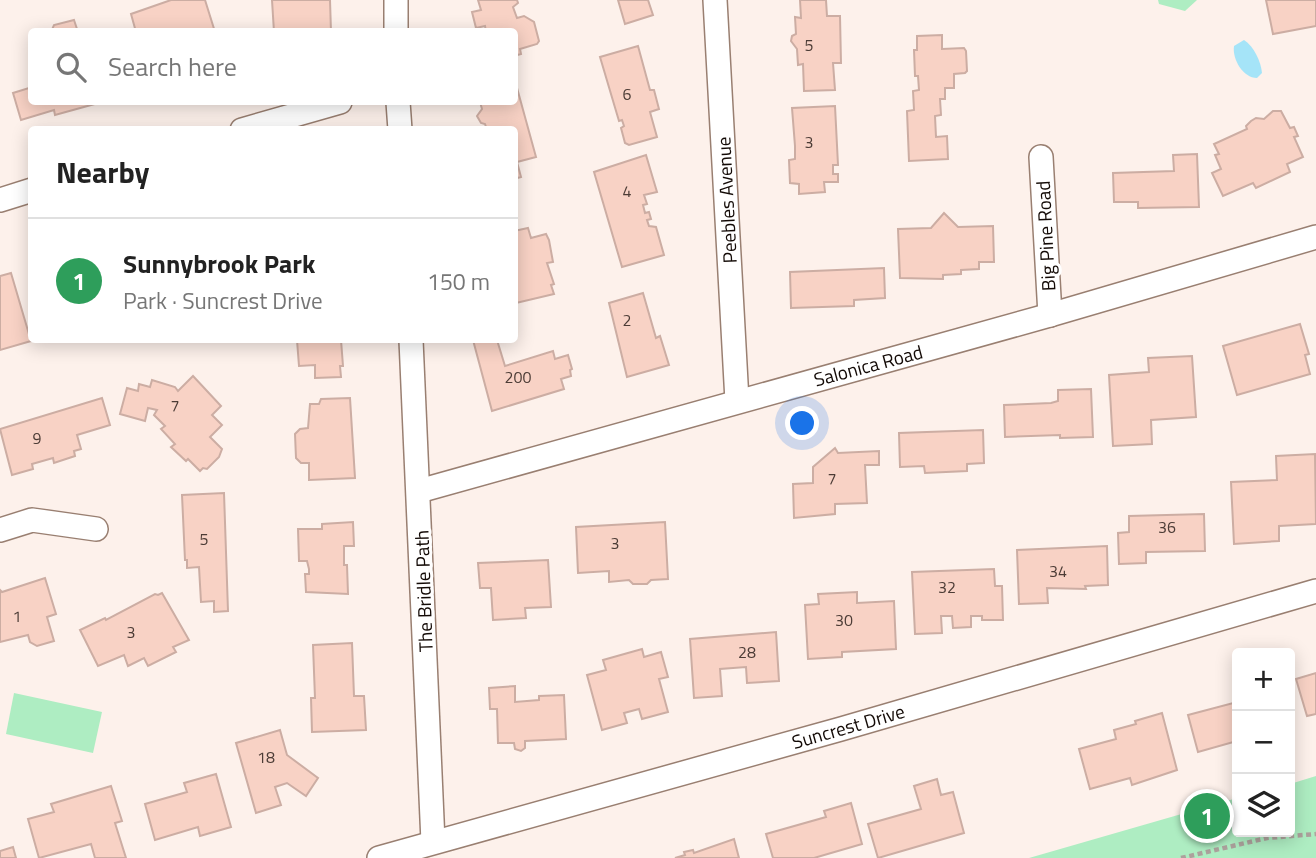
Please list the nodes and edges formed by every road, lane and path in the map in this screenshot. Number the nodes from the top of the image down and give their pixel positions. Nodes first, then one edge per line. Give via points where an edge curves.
1 (396, 0) edge
2 (715, 0) edge
3 (396, 28) edge
4 (330, 105) edge
5 (398, 105) edge
6 (256, 126) edge
7 (400, 126) edge
8 (1041, 157) dead end
9 (28, 191) edge
10 (0, 200) edge
11 (1316, 237) edge
12 (1050, 315) junction
13 (411, 343) edge
14 (737, 401) junction
15 (419, 491) junction
16 (96, 529) dead end
17 (0, 530) edge
18 (1316, 591) edge
19 (1316, 834) edge
20 (433, 842) junction
21 (379, 858) edge
22 (1181, 858) edge

1 - 3 street
2 - 14 street, Peebles Avenue
4 - 6 street
5 - 7 street
8 - 12 street, Big Pine Road
9 - 10 street
11 - 12 street, Salonica Road
12 - 14 street, Salonica Road
13 - 15 street, The Bridle Path
14 - 15 street, Salonica Road
15 - 20 street, The Bridle Path
16 - 17 street via 32,520
18 - 20 street, Suncrest Drive
19 - 22 path via 1267,838
20 - 21 street, Suncrest Drive

